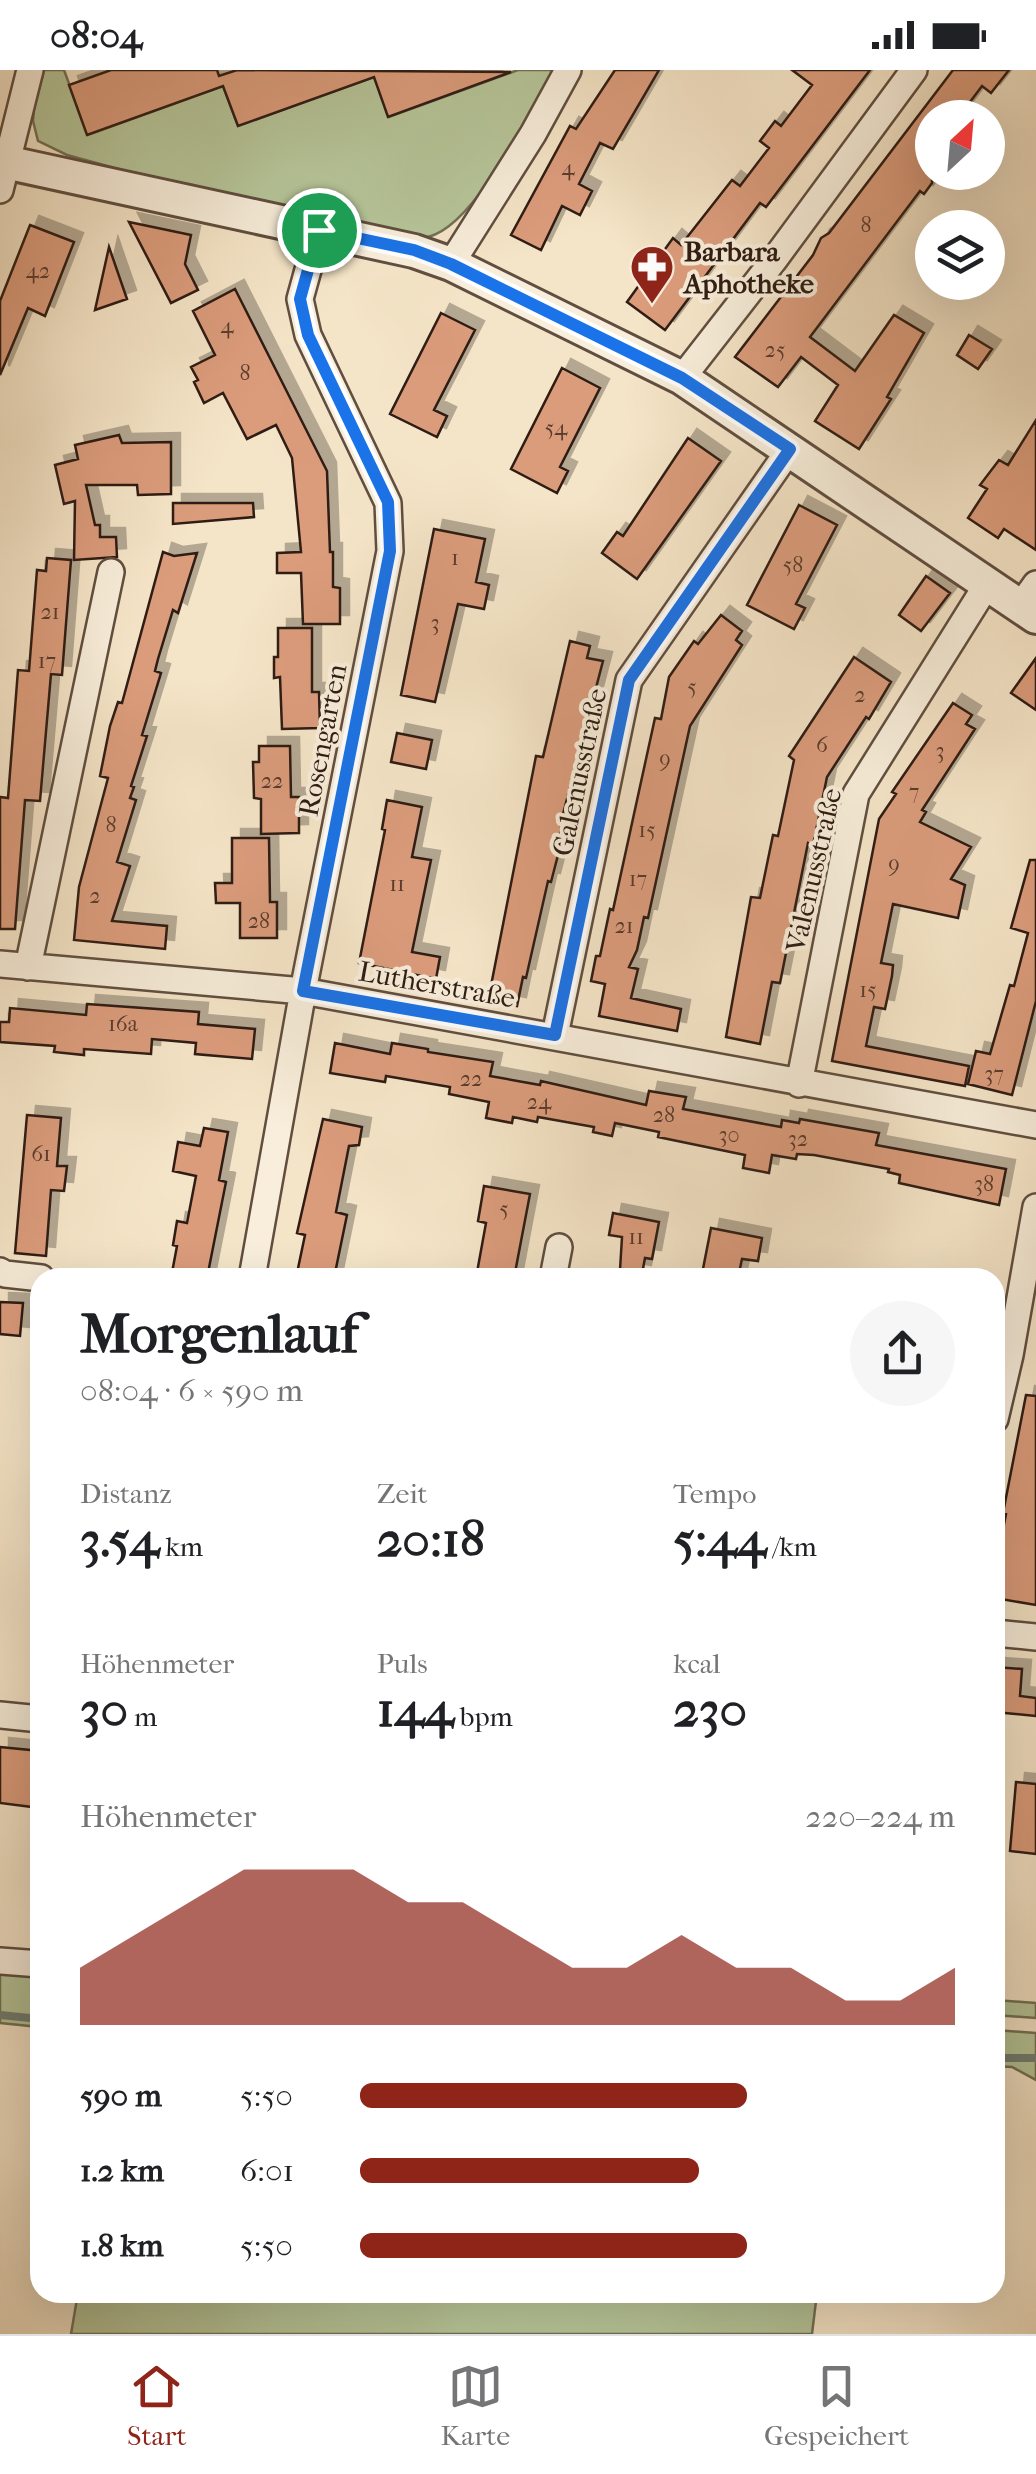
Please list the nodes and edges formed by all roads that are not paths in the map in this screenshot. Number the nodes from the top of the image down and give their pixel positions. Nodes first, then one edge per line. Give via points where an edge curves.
1 (30, 70) edge
2 (568, 70) edge
3 (914, 70) edge
4 (2, 171) edge
5 (319, 230) junction
6 (451, 264) junction
7 (682, 378) junction
8 (790, 449) junction
9 (111, 572) dead end
10 (988, 583) junction
11 (1031, 602) edge
12 (0, 964) edge
13 (28, 966) junction
14 (303, 991) junction
15 (555, 1035) junction
16 (799, 1084) junction
17 (1036, 1125) edge
18 (1036, 1207) edge
19 (559, 1248) dead end
20 (254, 1268) edge
21 (555, 1268) edge
22 (0, 1271) edge
23 (30, 1277) edge
24 (1005, 1376) edge
25 (1005, 1633) edge
26 (1036, 1636) edge
27 (0, 1716) edge
28 (30, 1718) edge
29 (0, 1960) edge
30 (30, 1963) edge

1 - 4 street
2 - 6 street
3 - 7 street
4 - 5 street
5 - 6 street
5 - 14 street, Rosengarten via 300,299 308,335 388,502 390,551
6 - 7 street
7 - 8 street
8 - 10 street
8 - 15 street, Galenusstraße via 629,680
9 - 13 street
10 - 11 street
10 - 16 street, Valenusstraße via 856,794
12 - 13 street, Lutherstraße
13 - 14 street, Lutherstraße
14 - 15 street, Lutherstraße
14 - 20 street, Rosengarten
15 - 16 street, Lutherstraße
16 - 17 street, Lutherstraße
18 - 24 street
19 - 21 street
22 - 23 street
25 - 26 street
27 - 28 street
29 - 30 street

